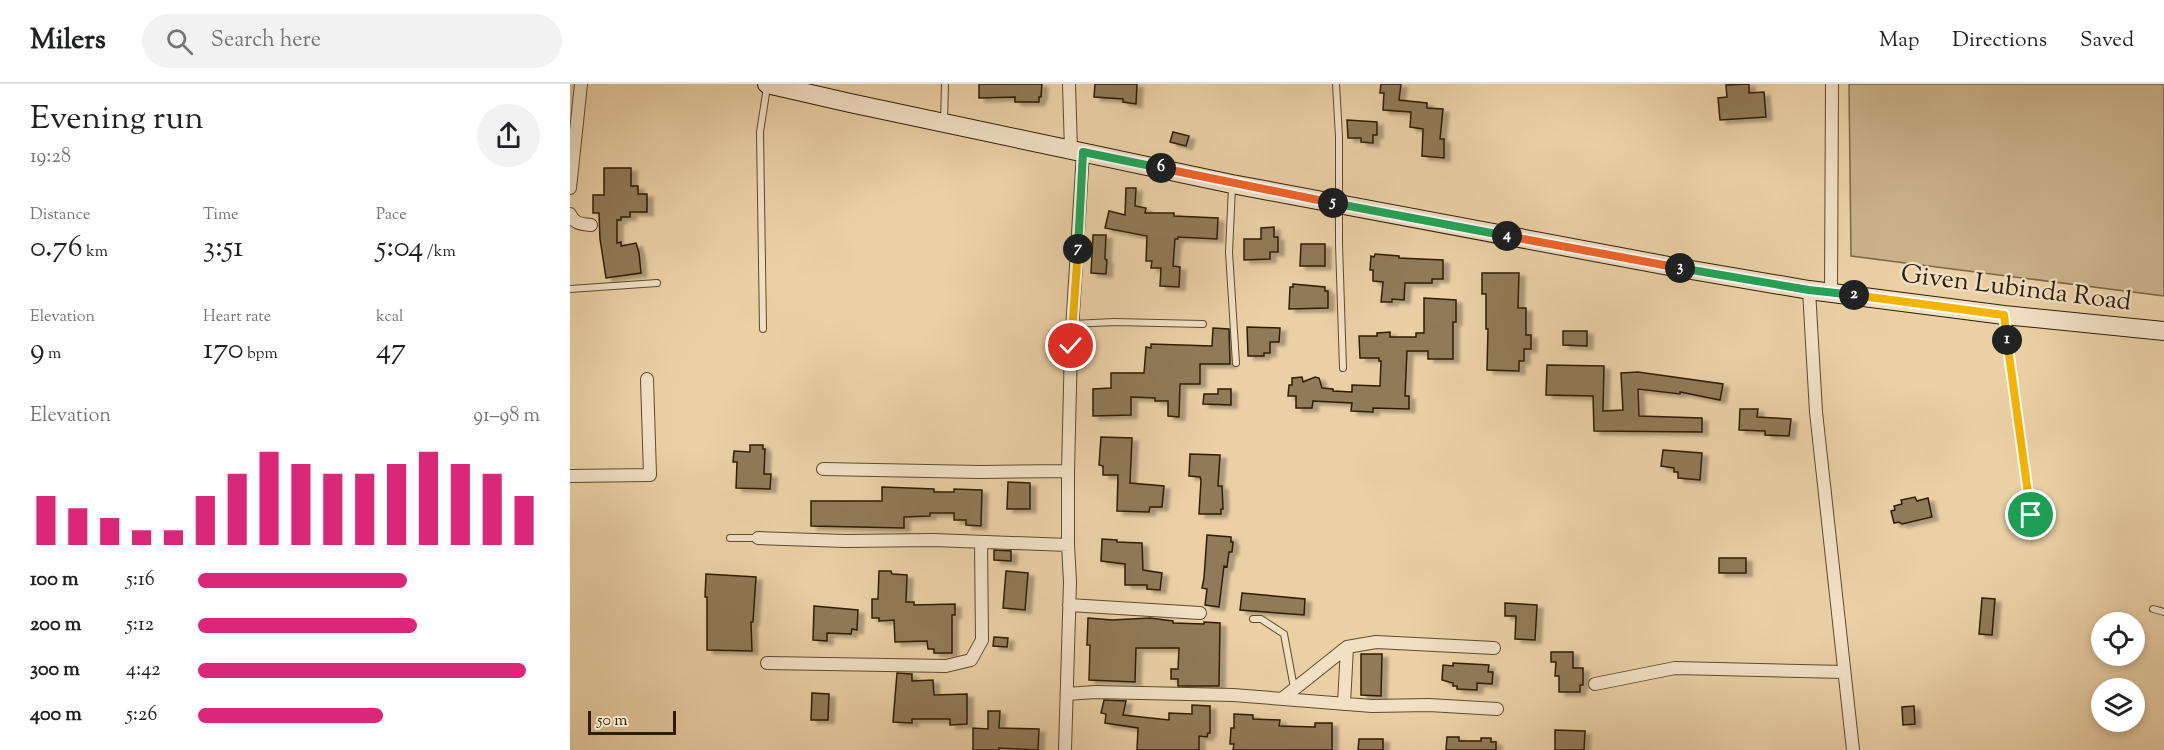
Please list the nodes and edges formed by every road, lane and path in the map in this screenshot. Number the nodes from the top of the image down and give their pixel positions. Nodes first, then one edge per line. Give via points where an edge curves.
1 (581, 84) edge
2 (767, 84) edge
3 (945, 84) edge
4 (1069, 84) edge
5 (1336, 84) edge
6 (1832, 84) edge
7 (944, 122) junction
8 (1077, 151) junction
9 (1232, 184) junction
10 (570, 188) edge
11 (1340, 204) junction
12 (570, 214) edge
13 (591, 225) dead end
14 (657, 283) dead end
15 (570, 289) edge
16 (1809, 290) junction
17 (1831, 292) junction
18 (2004, 315) junction
19 (1072, 324) junction
20 (1203, 324) dead end
21 (763, 329) dead end
22 (2164, 331) edge
23 (1236, 363) dead end
24 (1343, 368) dead end
25 (647, 378) dead end
26 (823, 469) dead end
27 (1068, 471) junction
28 (570, 476) edge
29 (2031, 515) dead end
30 (730, 538) dead end
31 (758, 538) joint
32 (981, 542) junction
33 (1068, 545) junction
34 (1069, 605) junction
35 (2153, 609) dead end
36 (2164, 612) edge
37 (1200, 613) dead end
38 (1253, 619) dead end
39 (1347, 647) junction
40 (1494, 648) dead end
41 (767, 663) dead end
42 (1844, 672) junction
43 (1595, 684) dead end
44 (1294, 689) junction
45 (1067, 694) junction
46 (1283, 698) junction
47 (1344, 704) junction
48 (1497, 709) dead end
49 (1065, 750) edge
50 (1853, 750) edge

1 - 10 street
2 - 7 street, Given Lubinda Road
2 - 21 lane via 760,132
3 - 7 lane
4 - 8 street
5 - 11 lane
6 - 17 street
7 - 8 street, Given Lubinda Road
8 - 9 street, Given Lubinda Road
8 - 19 street
9 - 11 street, Given Lubinda Road
9 - 23 lane via 1229,252
11 - 16 street, Given Lubinda Road
11 - 24 lane
12 - 13 street via 579,224
14 - 15 lane
16 - 17 street, Given Lubinda Road
16 - 42 street via 1816,412
17 - 18 street, Given Lubinda Road
18 - 22 street, Given Lubinda Road
18 - 29 lane
19 - 20 lane
19 - 27 street
25 - 28 street via 650,475
26 - 27 street
27 - 33 street
30 - 31 lane
31 - 32 street
32 - 33 street
32 - 41 street via 982,640 971,660 946,666
33 - 34 street
34 - 37 street
34 - 45 street
35 - 36 lane
38 - 44 lane via 1284,634
39 - 40 street via 1376,642
39 - 44 street
39 - 47 street
42 - 43 street via 1675,668
42 - 50 street
44 - 46 street
45 - 46 street
45 - 49 street
46 - 47 street
47 - 48 street

